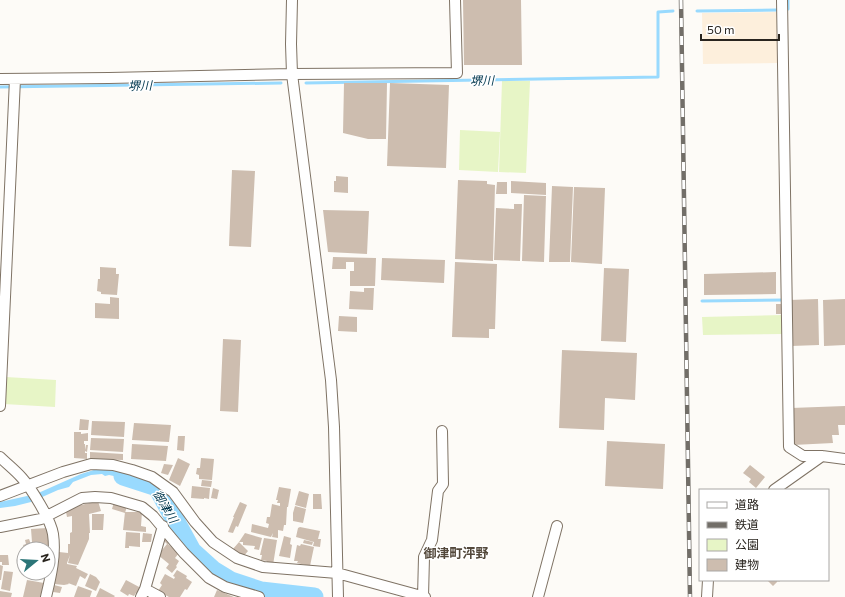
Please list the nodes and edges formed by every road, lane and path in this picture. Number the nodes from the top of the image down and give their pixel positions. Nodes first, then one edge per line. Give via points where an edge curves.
1 (292, 0) edge
2 (455, 0) edge
3 (782, 0) edge
4 (292, 74) junction
5 (0, 79) edge
6 (15, 86) junction
7 (0, 406) edge
8 (442, 431) dead end
9 (822, 456) junction
10 (0, 457) edge
11 (845, 459) edge
12 (29, 488) junction
13 (775, 489) edge
14 (0, 496) edge
15 (46, 515) junction
16 (163, 526) junction
17 (557, 526) dead end
18 (0, 527) edge
19 (337, 574) junction
20 (708, 581) edge
21 (143, 593) edge
22 (46, 597) edge
23 (160, 597) edge
24 (259, 597) edge
25 (338, 597) edge
26 (424, 597) edge
27 (538, 597) edge
28 (707, 597) edge

1 - 4 street
2 - 4 street via 457,73
3 - 9 street via 789,448 803,456
4 - 6 street via 109,78
4 - 19 street via 331,380
5 - 6 street
6 - 7 street
8 - 26 street via 443,484 438,491 432,540 424,557
9 - 11 street
9 - 13 street
10 - 12 street via 23,478
12 - 14 street
12 - 15 street
12 - 19 street via 63,472 92,464 113,465 132,470 152,478 173,492 213,542 237,558 263,567
15 - 16 street via 82,498 111,498 142,508
15 - 18 street
15 - 22 street via 53,532 54,550
16 - 21 street
16 - 24 street via 184,553 209,578 225,587
17 - 27 street
19 - 25 street
19 - 26 street
20 - 28 street
21 - 23 street

